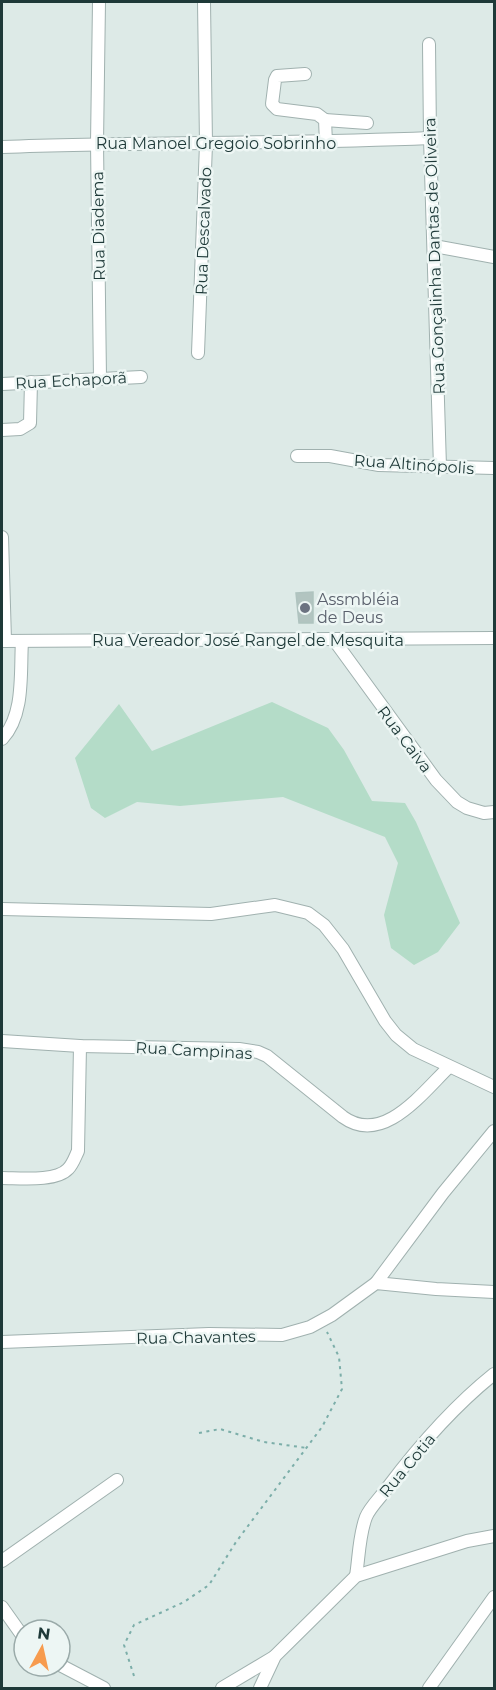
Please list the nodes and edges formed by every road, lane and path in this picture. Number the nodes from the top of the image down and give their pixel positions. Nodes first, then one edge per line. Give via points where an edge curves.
1 (99, 2) edge
2 (204, 2) edge
3 (429, 44) dead end
4 (305, 74) dead end
5 (325, 120) junction
6 (367, 123) dead end
7 (430, 138) junction
8 (97, 143) junction
9 (326, 143) junction
10 (206, 144) junction
11 (2, 147) edge
12 (434, 246) junction
13 (495, 257) edge
14 (198, 353) dead end
15 (141, 377) dead end
16 (100, 378) junction
17 (31, 382) junction
18 (2, 384) edge
19 (2, 430) edge
20 (297, 456) dead end
21 (440, 467) junction
22 (495, 468) edge
23 (2, 537) edge
24 (495, 638) edge
25 (334, 640) junction
26 (3, 641) edge
27 (22, 641) junction
28 (2, 739) edge
29 (495, 812) edge
30 (2, 909) edge
31 (2, 1041) edge
32 (80, 1046) junction
33 (449, 1067) junction
34 (495, 1087) edge
35 (495, 1131) edge
36 (2, 1178) edge
37 (376, 1283) junction
38 (495, 1292) edge
39 (322, 1321) junction
40 (2, 1342) edge
41 (495, 1374) edge
42 (199, 1432) dead end
43 (306, 1448) junction
44 (117, 1480) dead end
45 (495, 1536) edge
46 (2, 1561) edge
47 (356, 1576) junction
48 (495, 1597) edge
49 (2, 1607) edge
50 (12, 1621) edge
51 (275, 1656) junction
52 (72, 1672) edge
53 (134, 1676) dead end
54 (104, 1689) edge
55 (222, 1689) edge
56 (260, 1689) edge
57 (429, 1689) edge

1 - 8 street, Rua Diadema
2 - 10 street, Rua Descalvado
3 - 7 street, Rua Gonçalinha Dantas de Oliveira
4 - 5 street via 277,76 272,104 277,109 317,114
5 - 6 street
5 - 9 street
7 - 9 street, Rua Manoel Gregoio Sobrinho
7 - 12 street, Rua Gonçalinha Dantas de Oliveira
8 - 10 street, Rua Manoel Gregoio Sobrinho
8 - 11 street, Rua Manoel Gregoio Sobrinho
8 - 16 street, Rua Diadema
9 - 10 street, Rua Manoel Gregoio Sobrinho
10 - 14 street, Rua Descalvado
12 - 13 street
12 - 21 street, Rua Gonçalinha Dantas de Oliveira
15 - 16 street, Rua Echaporã
16 - 17 street, Rua Echaporã
17 - 18 street, Rua Echaporã
17 - 19 street via 30,423 20,429
20 - 21 street, Rua Altinópolis
21 - 22 street, Rua Altinópolis
23 - 26 street
24 - 25 street, Rua Vereador José Rangel de Mesquita
25 - 27 street, Rua Vereador José Rangel de Mesquita
25 - 29 street, Rua Caiva via 436,780 467,808
26 - 27 street, Rua Vereador José Rangel de Mesquita
27 - 28 street via 19,699
30 - 33 street via 211,914 275,905 308,913 324,925 343,949 396,1035
31 - 32 street, Rua Campinas
32 - 33 street, Rua Campinas via 258,1052 352,1124 362,1126 392,1118
32 - 36 street via 78,1151 73,1161 58,1175
33 - 34 street
35 - 37 street, Rua Chavantes via 442,1193
37 - 38 street
37 - 39 street, Rua Chavantes
39 - 40 street, Rua Chavantes via 282,1335
39 - 43 path via 339,1358 342,1389
41 - 47 street, Rua Cotia via 450,1414 367,1514
42 - 43 path via 220,1430
43 - 53 path via 209,1585 184,1602 134,1625 124,1645
44 - 46 street
45 - 47 street
47 - 51 street
48 - 57 street
49 - 50 street
51 - 55 street
51 - 56 street
52 - 54 street

